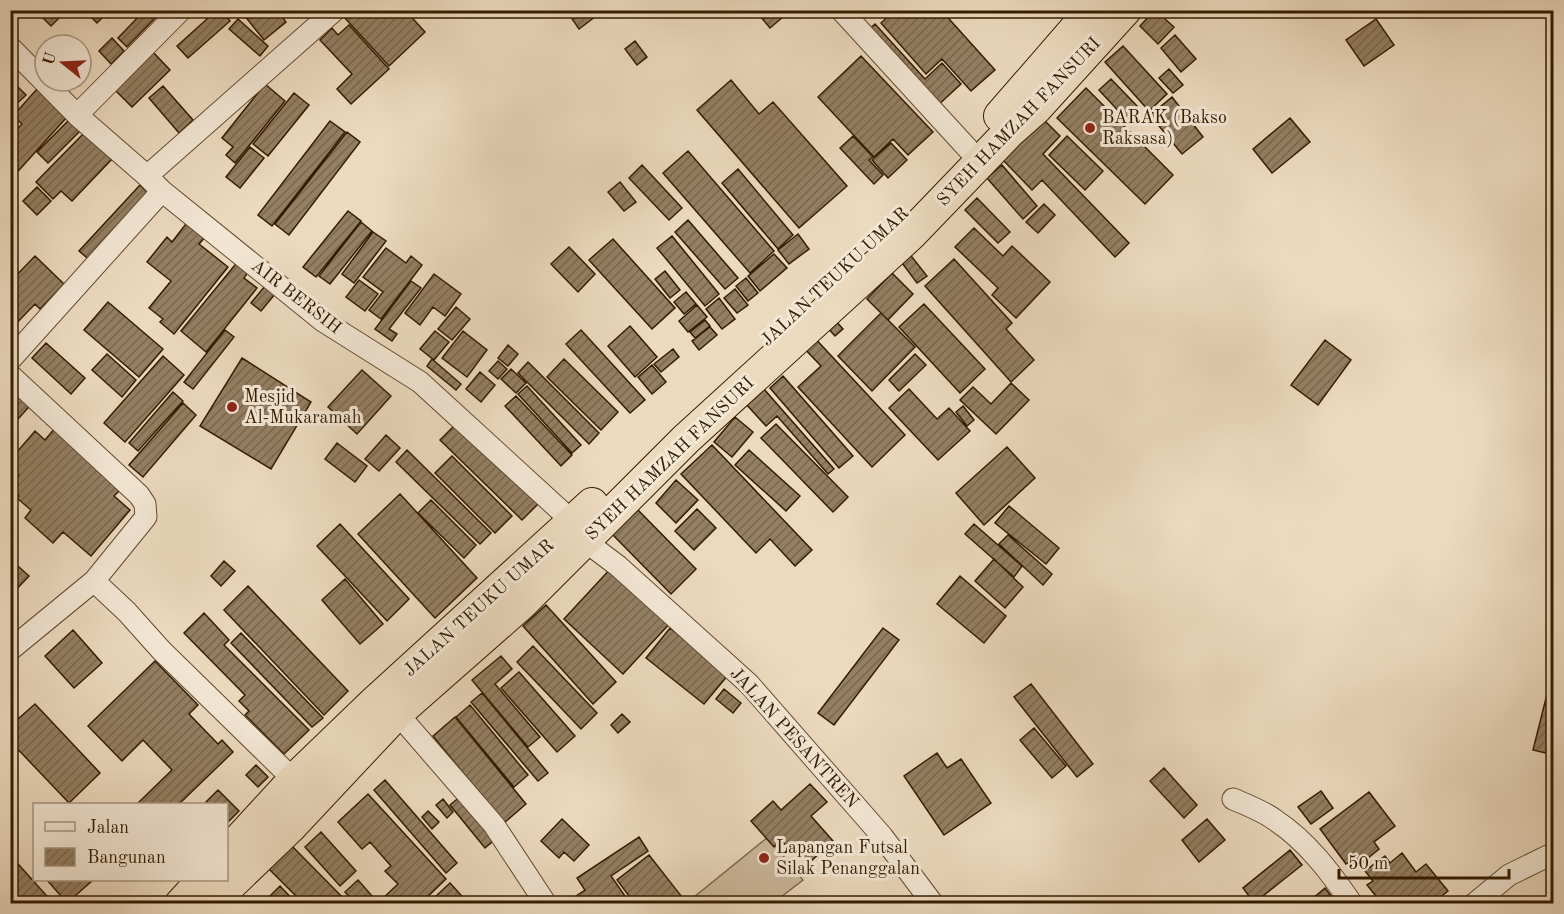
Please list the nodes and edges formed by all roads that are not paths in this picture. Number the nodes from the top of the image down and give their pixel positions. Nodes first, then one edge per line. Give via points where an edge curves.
1 (181, 10) edge
2 (335, 10) edge
3 (841, 10) edge
4 (1092, 10) edge
5 (1125, 10) edge
6 (10, 47) edge
7 (77, 115) junction
8 (970, 151) junction
9 (147, 176) junction
10 (162, 191) junction
11 (10, 360) edge
12 (10, 375) edge
13 (579, 532) junction
14 (94, 582) junction
15 (10, 650) edge
16 (398, 713) junction
17 (294, 780) junction
18 (1233, 799) dead end
19 (228, 852) edge
20 (1554, 853) edge
21 (201, 881) edge
22 (181, 903) edge
23 (210, 903) edge
24 (546, 903) edge
25 (933, 903) edge
26 (1352, 903) edge
27 (1474, 903) edge

1 - 7 street
2 - 9 street
3 - 8 street
4 - 8 highway, JALAN TEUKU UMAR
5 - 13 highway, SYEH HAMZAH FANSURI via 1036,108 911,234
6 - 7 street, AIR BERSIH
7 - 9 street, AIR BERSIH
8 - 13 highway, JALAN TEUKU UMAR
9 - 10 street, AIR BERSIH
10 - 11 street
10 - 13 street, AIR BERSIH via 323,321 420,382
12 - 14 street via 145,504 146,517
13 - 16 highway, SYEH HAMZAH FANSURI via 522,603
13 - 17 highway, JALAN TEUKU UMAR via 375,702
13 - 25 street, JALAN PESANTREN via 749,684 882,836
14 - 15 street
14 - 17 street
16 - 23 highway, SYEH HAMZAH FANSURI via 290,827
16 - 24 street via 494,825
17 - 19 highway, JALAN TEUKU UMAR
18 - 26 street via 1275,819 1305,844
20 - 27 street via 1509,875
21 - 22 highway

